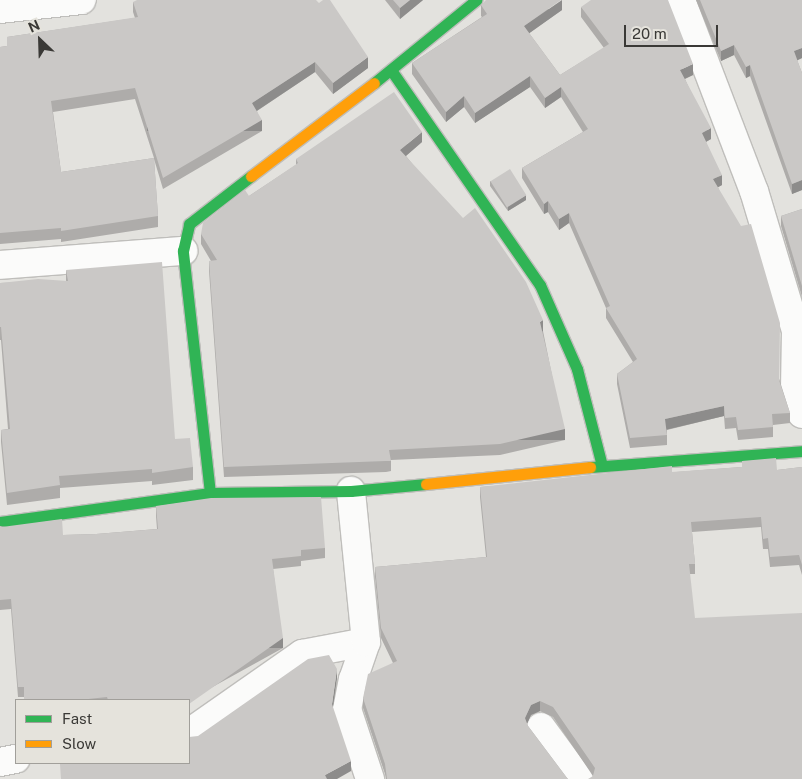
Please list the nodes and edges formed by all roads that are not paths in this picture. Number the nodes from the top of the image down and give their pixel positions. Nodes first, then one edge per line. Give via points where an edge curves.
1 (82, 0) edge
2 (476, 0) edge
3 (680, 0) edge
4 (0, 9) edge
5 (392, 70) junction
6 (183, 251) junction
7 (0, 265) edge
8 (799, 368) edge
9 (802, 414) edge
10 (802, 451) edge
11 (602, 466) junction
12 (351, 491) junction
13 (210, 493) junction
14 (0, 522) edge
15 (366, 642) junction
16 (541, 727) dead end
17 (190, 732) edge
18 (15, 759) edge
19 (0, 762) edge
20 (370, 779) edge
21 (579, 779) edge

1 - 4 street
2 - 5 street
3 - 8 street via 754,191 796,331
5 - 6 street via 189,224
5 - 11 street via 540,285 577,369
6 - 7 street
6 - 13 street
8 - 9 street via 795,391
10 - 11 street
11 - 12 street
12 - 13 street
12 - 15 street
13 - 14 street
15 - 17 street via 302,654
15 - 20 street via 353,678 347,709
16 - 21 street
18 - 19 street

